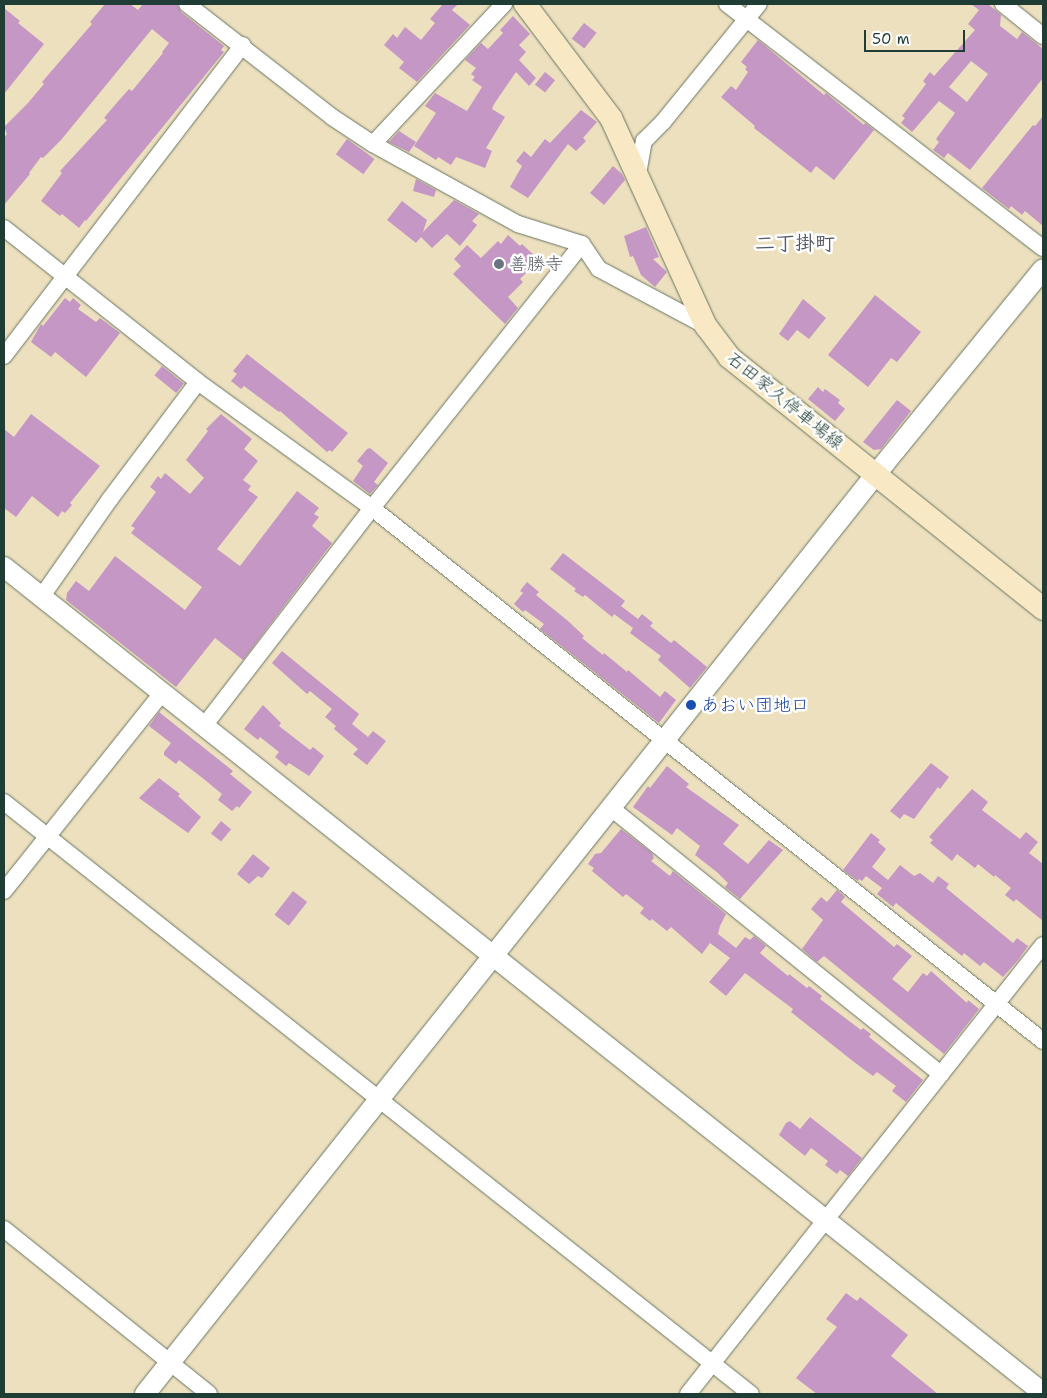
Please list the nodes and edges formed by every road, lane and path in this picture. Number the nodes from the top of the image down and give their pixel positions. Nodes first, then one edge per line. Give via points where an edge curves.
1 (187, 4) edge
2 (504, 4) edge
3 (525, 4) edge
4 (727, 4) edge
5 (759, 4) edge
6 (1003, 4) edge
7 (746, 19) junction
8 (1043, 36) edge
9 (242, 45) junction
10 (373, 144) junction
11 (638, 174) junction
12 (4, 228) edge
13 (582, 244) junction
14 (1043, 248) edge
15 (1043, 269) edge
16 (64, 277) junction
17 (706, 326) junction
18 (4, 356) edge
19 (198, 382) junction
20 (876, 474) junction
21 (372, 508) junction
22 (4, 567) edge
23 (42, 596) junction
24 (1043, 609) edge
25 (162, 693) junction
26 (204, 726) junction
27 (665, 740) junction
28 (4, 802) edge
29 (611, 808) junction
30 (47, 835) junction
31 (4, 891) edge
32 (1043, 945) edge
33 (491, 956) junction
34 (996, 1004) junction
35 (1043, 1041) edge
36 (941, 1074) junction
37 (379, 1099) junction
38 (826, 1219) junction
39 (4, 1229) edge
40 (170, 1363) junction
41 (712, 1364) junction
42 (1043, 1393) edge
43 (145, 1394) edge
44 (209, 1394) edge
45 (688, 1394) edge
46 (751, 1394) edge

1 - 9 street
2 - 10 street
3 - 11 main road, 石田家久停車場線 via 612,118
4 - 7 street
5 - 7 street
6 - 8 street
7 - 11 street via 644,141
7 - 14 street
9 - 10 street via 332,117
9 - 16 street
10 - 13 street via 518,224
11 - 17 main road, 石田家久停車場線
12 - 16 street
13 - 17 street via 599,269
13 - 21 street
15 - 20 street
16 - 18 street
16 - 19 street
17 - 20 main road, 石田家久停車場線 via 729,357
19 - 21 street
19 - 23 street
20 - 24 main road, 石田家久停車場線
20 - 27 street
21 - 26 street
21 - 27 street
22 - 23 street
23 - 25 street
25 - 26 street
25 - 30 street
26 - 33 street
27 - 29 street
27 - 34 street
28 - 30 street
29 - 33 street
29 - 36 street
30 - 31 street
30 - 37 street
32 - 34 street
33 - 37 street
33 - 38 street
34 - 35 street
34 - 36 street
36 - 38 street
37 - 40 street
37 - 41 street
38 - 41 street
38 - 42 street
39 - 40 street
40 - 43 street
40 - 44 street
41 - 45 street
41 - 46 street

